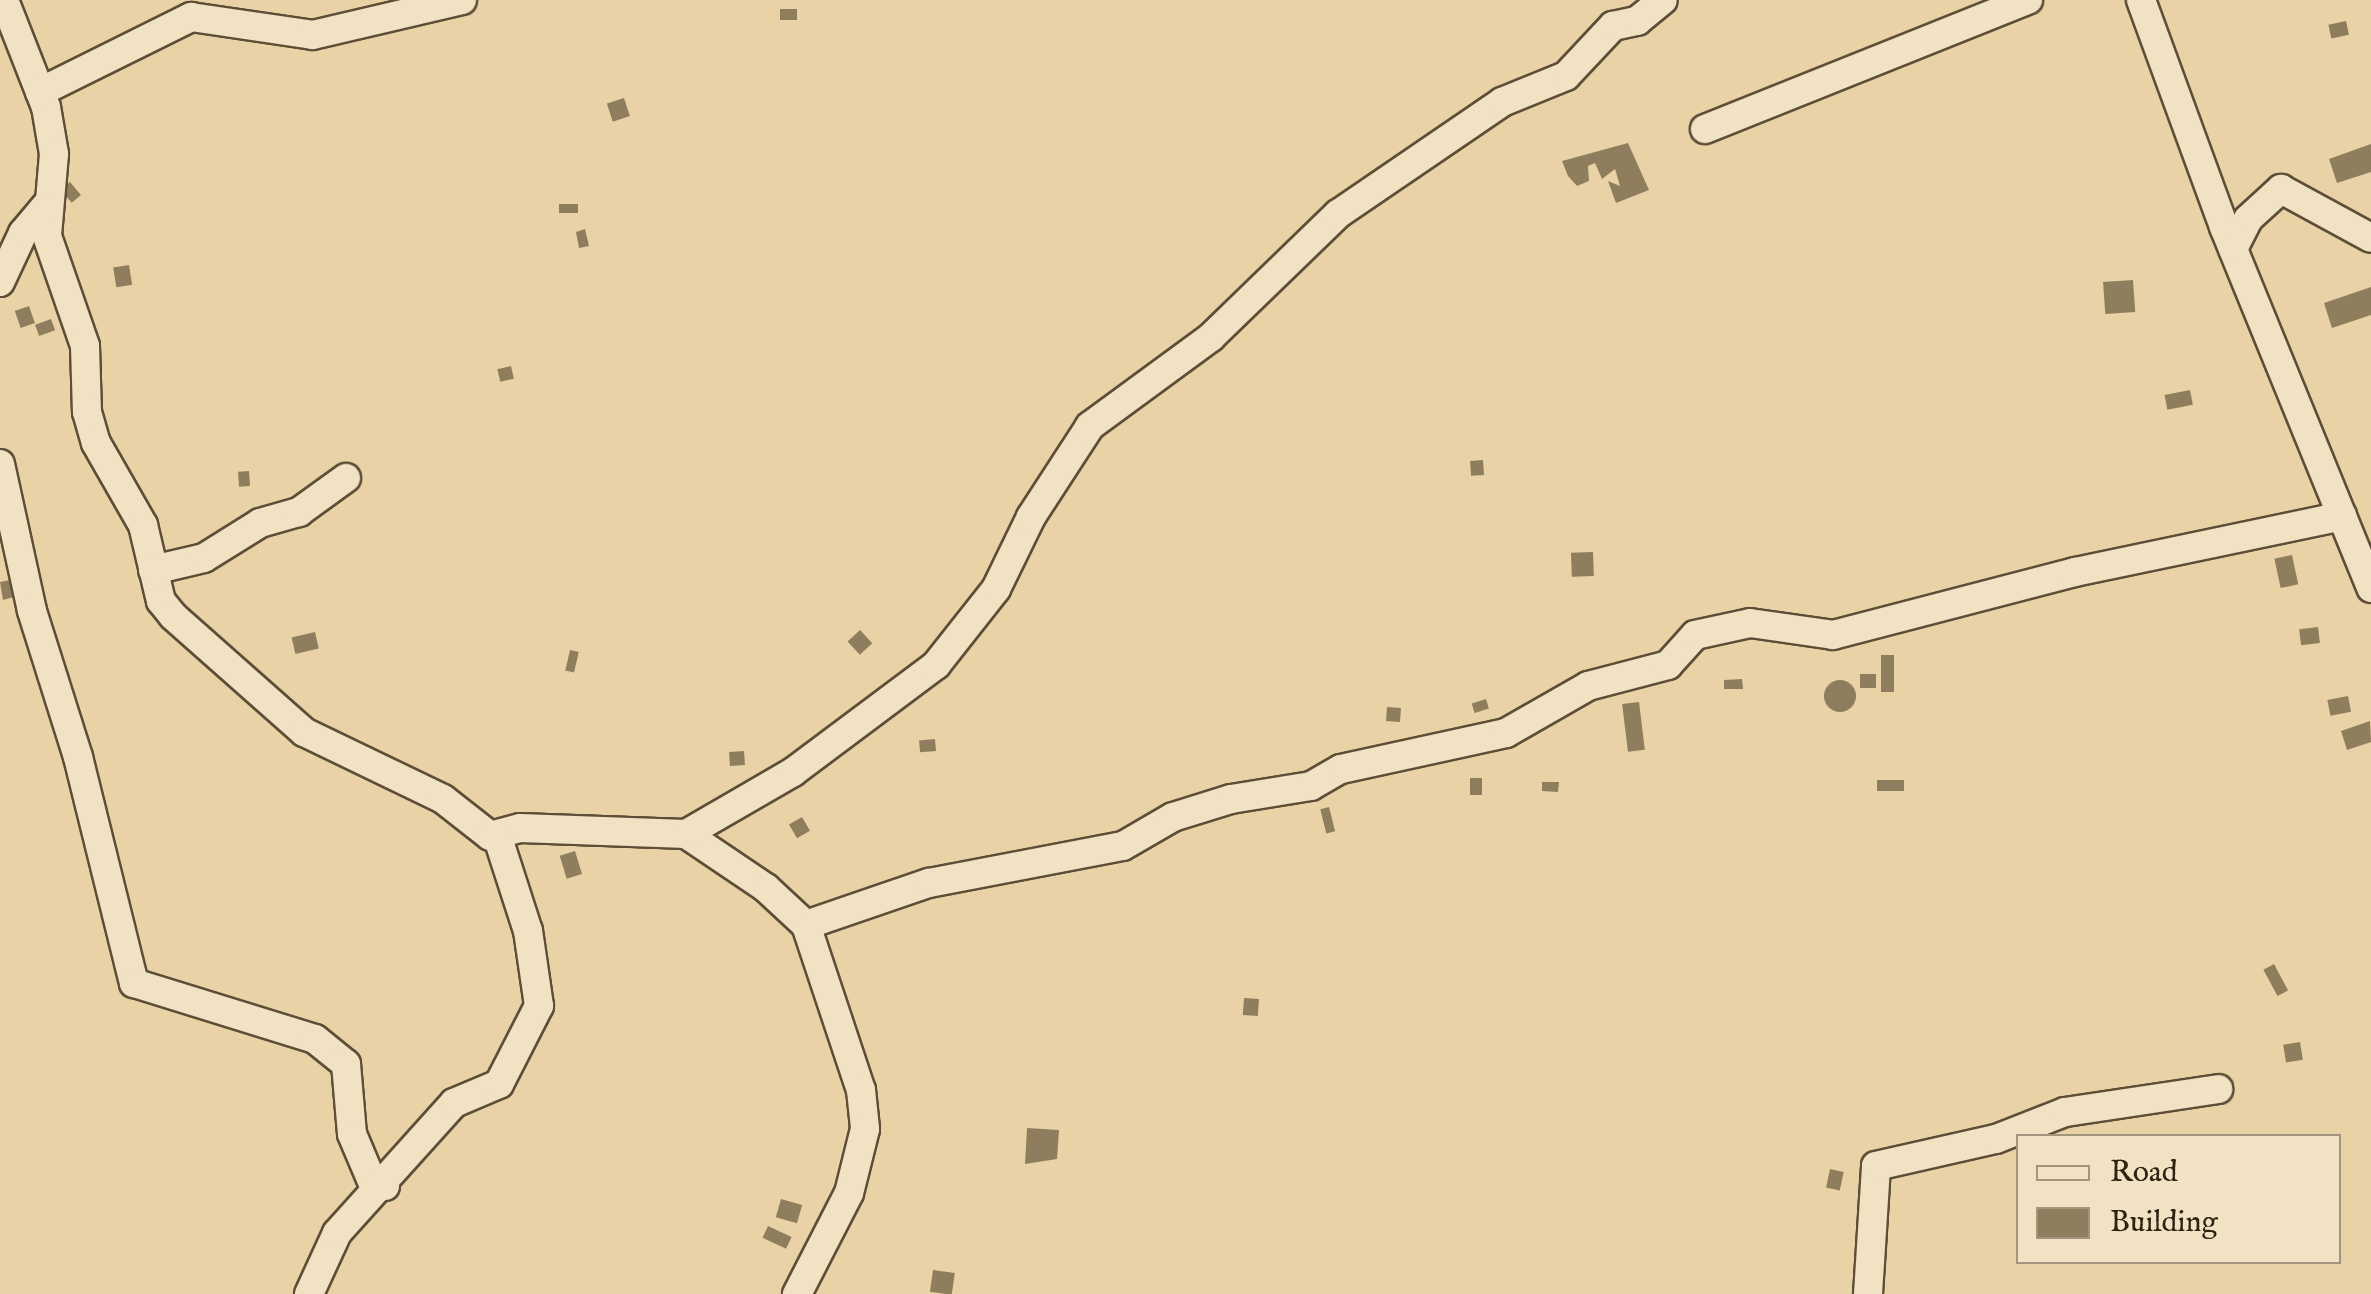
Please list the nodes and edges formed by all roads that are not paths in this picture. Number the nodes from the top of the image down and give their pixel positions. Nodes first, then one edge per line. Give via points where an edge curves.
1 (4, 0) edge
2 (462, 0) edge
3 (1662, 0) edge
4 (2028, 0) edge
5 (2140, 0) edge
6 (40, 92) junction
7 (1706, 129) dead end
8 (46, 206) junction
9 (2371, 238) edge
10 (2233, 250) junction
11 (0, 282) edge
12 (0, 464) edge
13 (346, 478) dead end
14 (2342, 516) junction
15 (152, 570) junction
16 (2371, 588) edge
17 (686, 834) junction
18 (497, 835) junction
19 (806, 925) junction
20 (2218, 1089) dead end
21 (386, 1186) junction
22 (309, 1294) edge
23 (797, 1294) edge
24 (1868, 1294) edge

1 - 6 street
2 - 6 street via 313,35 191,18
3 - 17 street via 1638,21 1614,26 1566,76 1502,102 1338,214 1198,348 1090,426 1031,516 996,588 936,666 793,772
4 - 7 street
5 - 10 street
6 - 8 street via 54,154
8 - 11 street
8 - 15 street via 51,252 85,346 87,412 96,443 125,485
9 - 10 street via 2281,189 2248,220
10 - 14 street
12 - 21 street via 32,611 78,757 134,983 315,1039 346,1064 352,1134 374,1186
13 - 15 street via 299,512 260,523 204,558
14 - 16 street
14 - 19 street via 2076,572 1833,635 1750,623 1694,634 1668,665 1588,686 1506,733 1341,770 1311,786 1231,798 1172,817 1122,846 929,883
15 - 18 street via 173,616 262,701 304,732 422,787
17 - 18 street via 520,828
17 - 19 street via 766,888
18 - 21 street via 528,931 539,1006 500,1084 454,1103
19 - 23 street via 861,1090 865,1129 848,1194
20 - 24 street via 2066,1112 1996,1139 1876,1166
21 - 22 street via 337,1233

